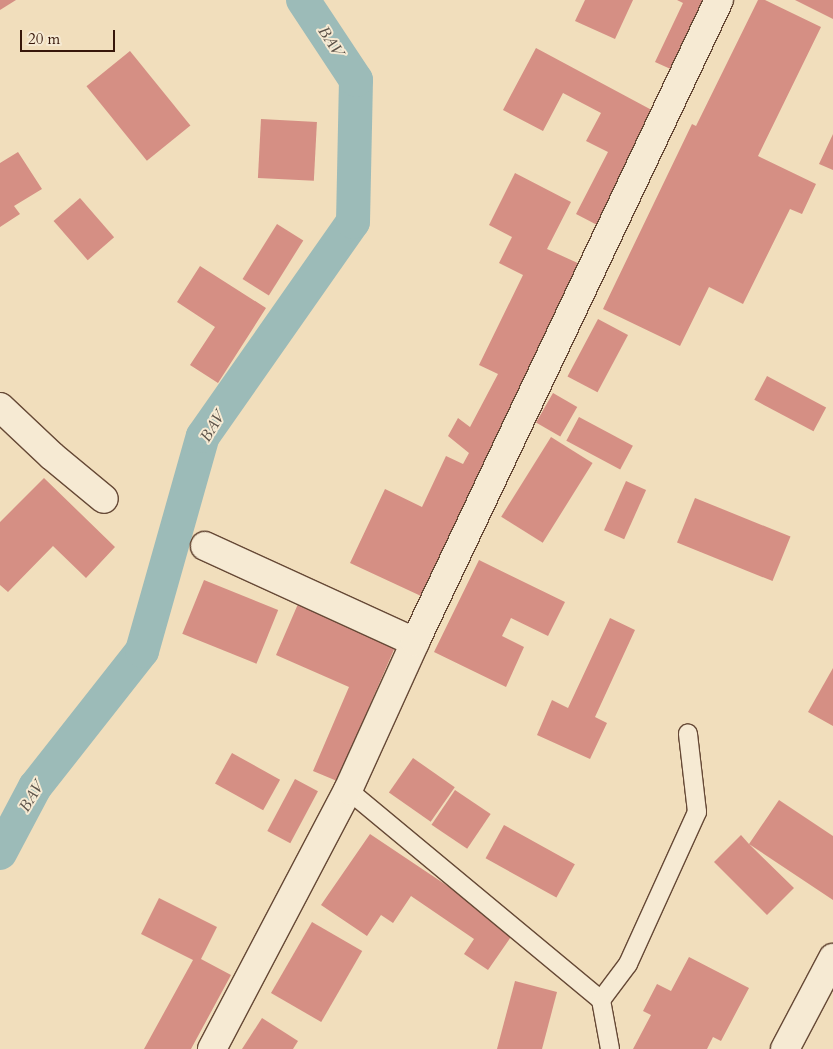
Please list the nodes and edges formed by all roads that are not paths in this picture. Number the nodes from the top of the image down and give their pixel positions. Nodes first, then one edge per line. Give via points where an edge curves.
1 (719, 0) edge
2 (0, 407) edge
3 (104, 499) dead end
4 (205, 546) dead end
5 (415, 642) junction
6 (688, 734) dead end
7 (348, 790) junction
8 (833, 958) edge
9 (601, 1000) junction
10 (212, 1049) edge
11 (610, 1049) edge
12 (785, 1049) edge

1 - 5 street
2 - 3 street
4 - 5 street
5 - 7 street
6 - 9 lane via 697,812 628,964
7 - 9 lane
7 - 10 street
8 - 12 street
9 - 11 lane

